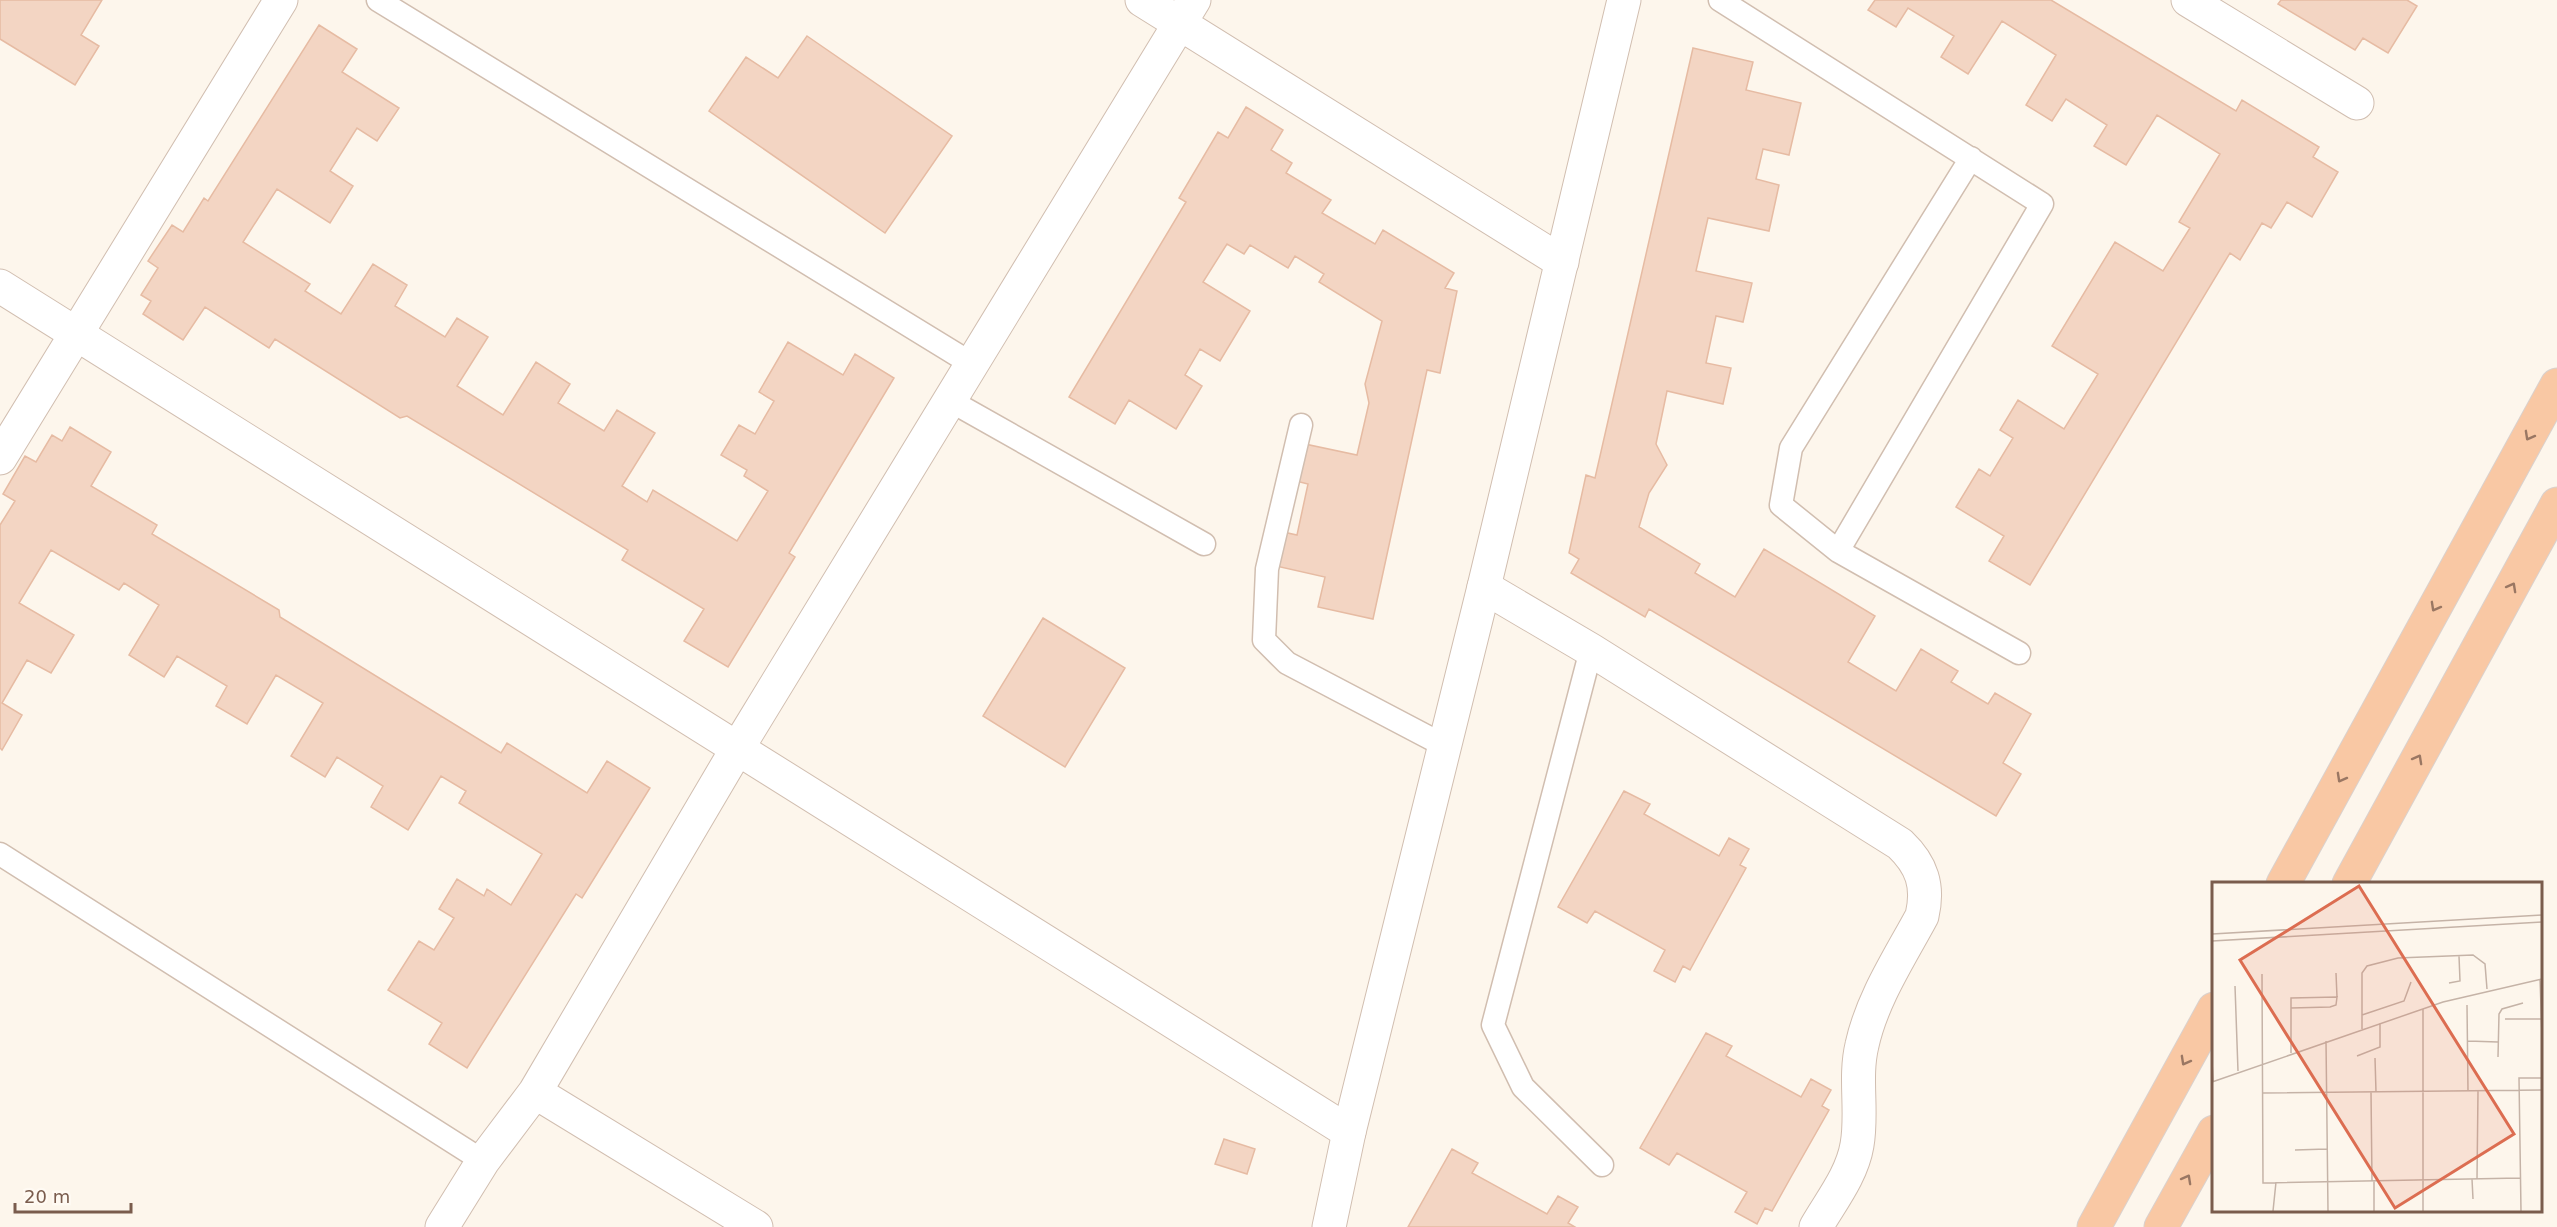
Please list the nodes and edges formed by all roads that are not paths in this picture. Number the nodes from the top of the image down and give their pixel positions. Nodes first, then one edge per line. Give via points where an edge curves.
1 (281, 0) edge
2 (378, 0) edge
3 (1142, 0) edge
4 (1624, 0) edge
5 (1720, 0) edge
6 (2188, 0) edge
7 (1187, 11) edge
8 (2357, 103) dead end
9 (1971, 158) junction
10 (1562, 262) junction
11 (0, 286) edge
12 (75, 333) junction
13 (972, 364) junction
14 (2557, 385) edge
15 (950, 400) junction
16 (1301, 425) dead end
17 (0, 458) edge
18 (2557, 504) edge
19 (1204, 544) dead end
20 (1838, 551) junction
21 (1484, 587) junction
22 (1591, 650) junction
23 (2019, 653) dead end
24 (1445, 746) junction
25 (737, 749) junction
26 (0, 854) edge
27 (2284, 882) edge
28 (2350, 882) edge
29 (2212, 1014) edge
30 (535, 1092) junction
31 (1348, 1132) junction
32 (2212, 1136) edge
33 (483, 1161) junction
34 (1602, 1165) dead end
35 (442, 1227) edge
36 (756, 1227) edge
37 (1329, 1227) edge
38 (1816, 1227) edge
39 (2094, 1227) edge
40 (2161, 1227) edge

1 - 12 street
2 - 13 lane
3 - 7 street
4 - 10 street
5 - 9 lane
6 - 8 street
7 - 10 street
7 - 13 street
9 - 20 lane via 1791,448 1781,505
9 - 20 lane via 2042,204
10 - 21 street
11 - 12 street
12 - 17 street
12 - 25 street
13 - 15 street
14 -> 27 highway
15 - 19 lane
15 - 25 street
16 - 24 lane via 1267,569 1264,640 1287,663
28 -> 18 highway
20 - 23 lane
21 - 22 street
21 - 24 street
22 - 34 lane via 1493,1025 1523,1087
22 - 38 street via 1900,844 1920,869 1926,900 1922,916 1873,1010 1862,1045 1857,1083 1857,1147 1844,1181
24 - 31 street
25 - 30 street
25 - 31 street
26 - 33 lane
29 -> 39 highway
30 - 33 street
30 - 36 street
31 - 37 street
40 -> 32 highway
33 - 35 street

